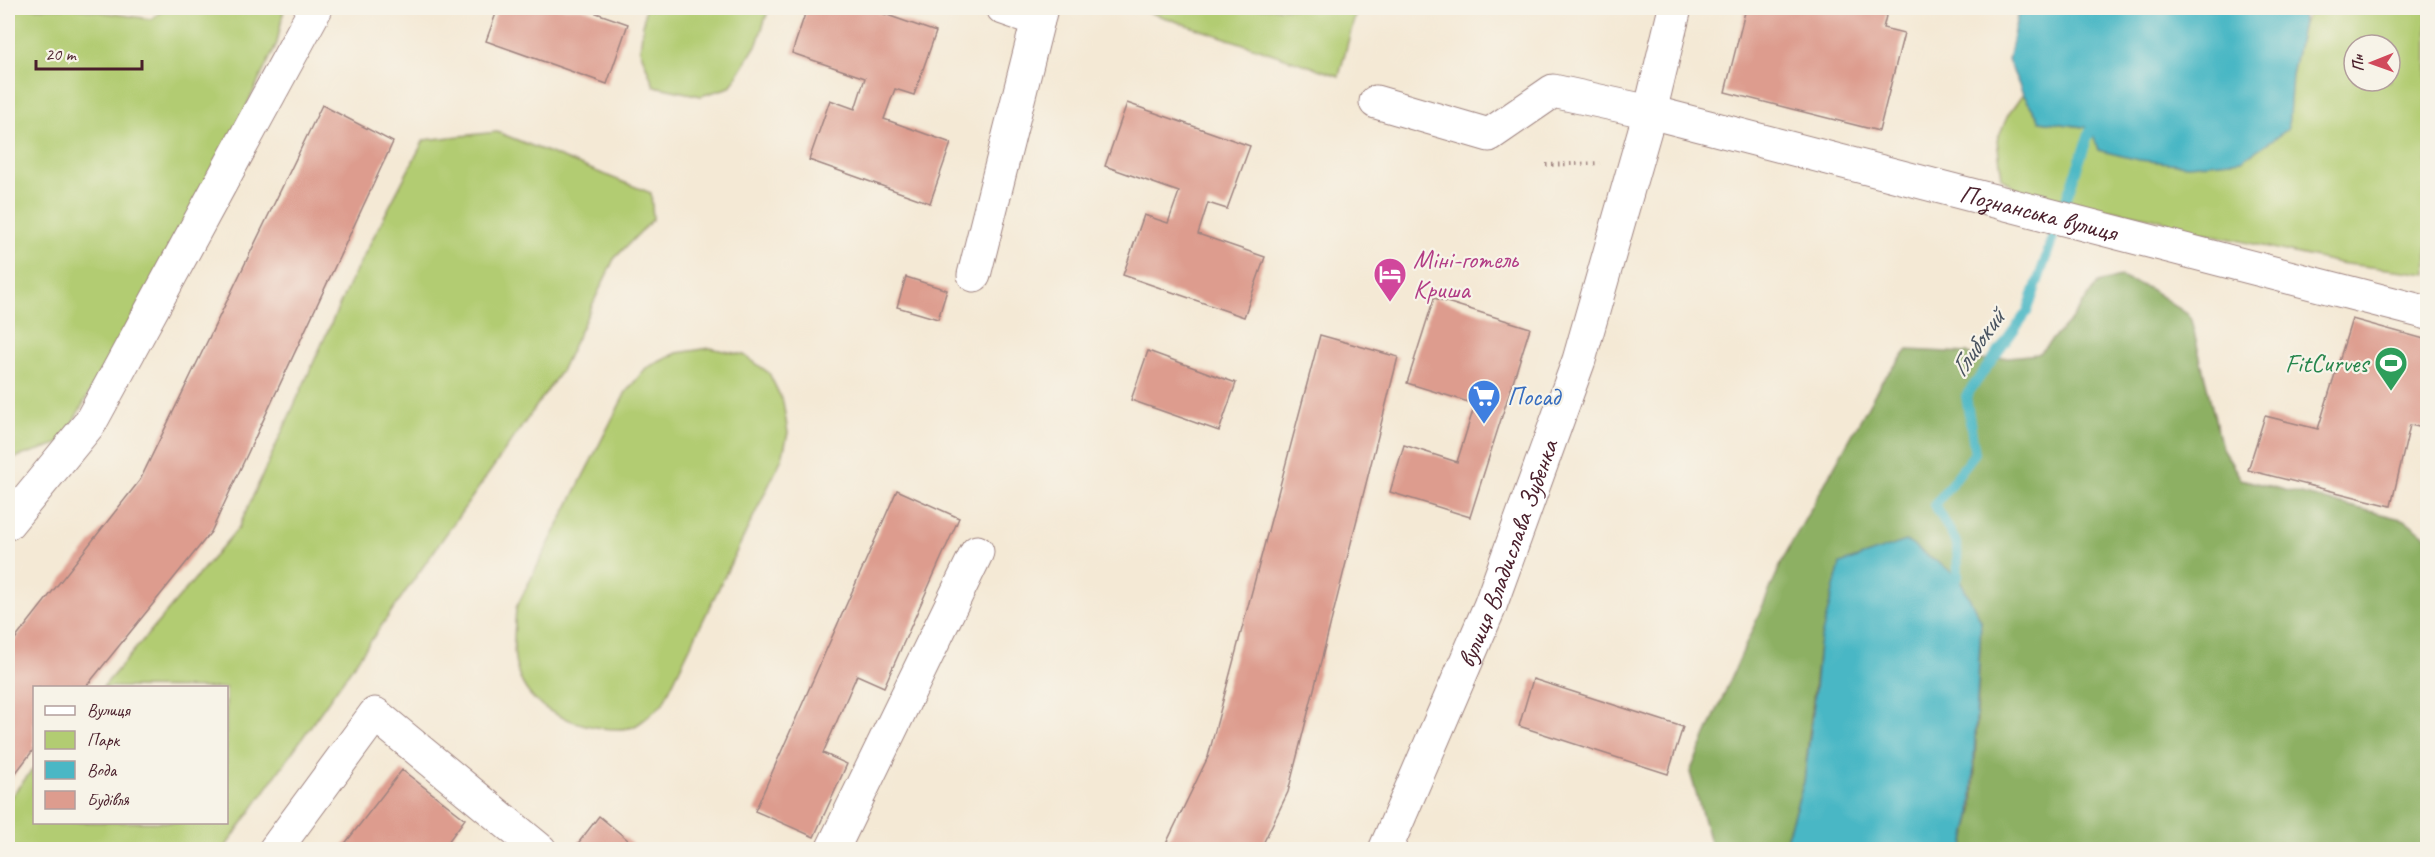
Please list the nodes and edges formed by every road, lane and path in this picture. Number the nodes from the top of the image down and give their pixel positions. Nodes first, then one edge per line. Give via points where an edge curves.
1 (316, 8) edge
2 (1003, 8) edge
3 (1675, 8) edge
4 (1040, 14) edge
5 (1376, 102) dead end
6 (1650, 112) junction
7 (1606, 164) dead end
8 (1546, 165) dead end
9 (974, 275) dead end
10 (2427, 313) edge
11 (8, 523) edge
12 (977, 552) dead end
13 (275, 849) edge
14 (540, 849) edge
15 (832, 849) edge
16 (1385, 849) edge

1 - 11 street via 90,423
2 - 4 street
3 - 6 street, вулиця Владислава Зубенка
4 - 9 street
5 - 6 street, Познанська вулиця via 1489,135 1553,91
6 - 10 street, Познанська вулиця
6 - 16 street, вулиця Владислава Зубенка via 1579,360 1490,606
7 - 8 path
12 - 15 street
13 - 14 street via 375,714

